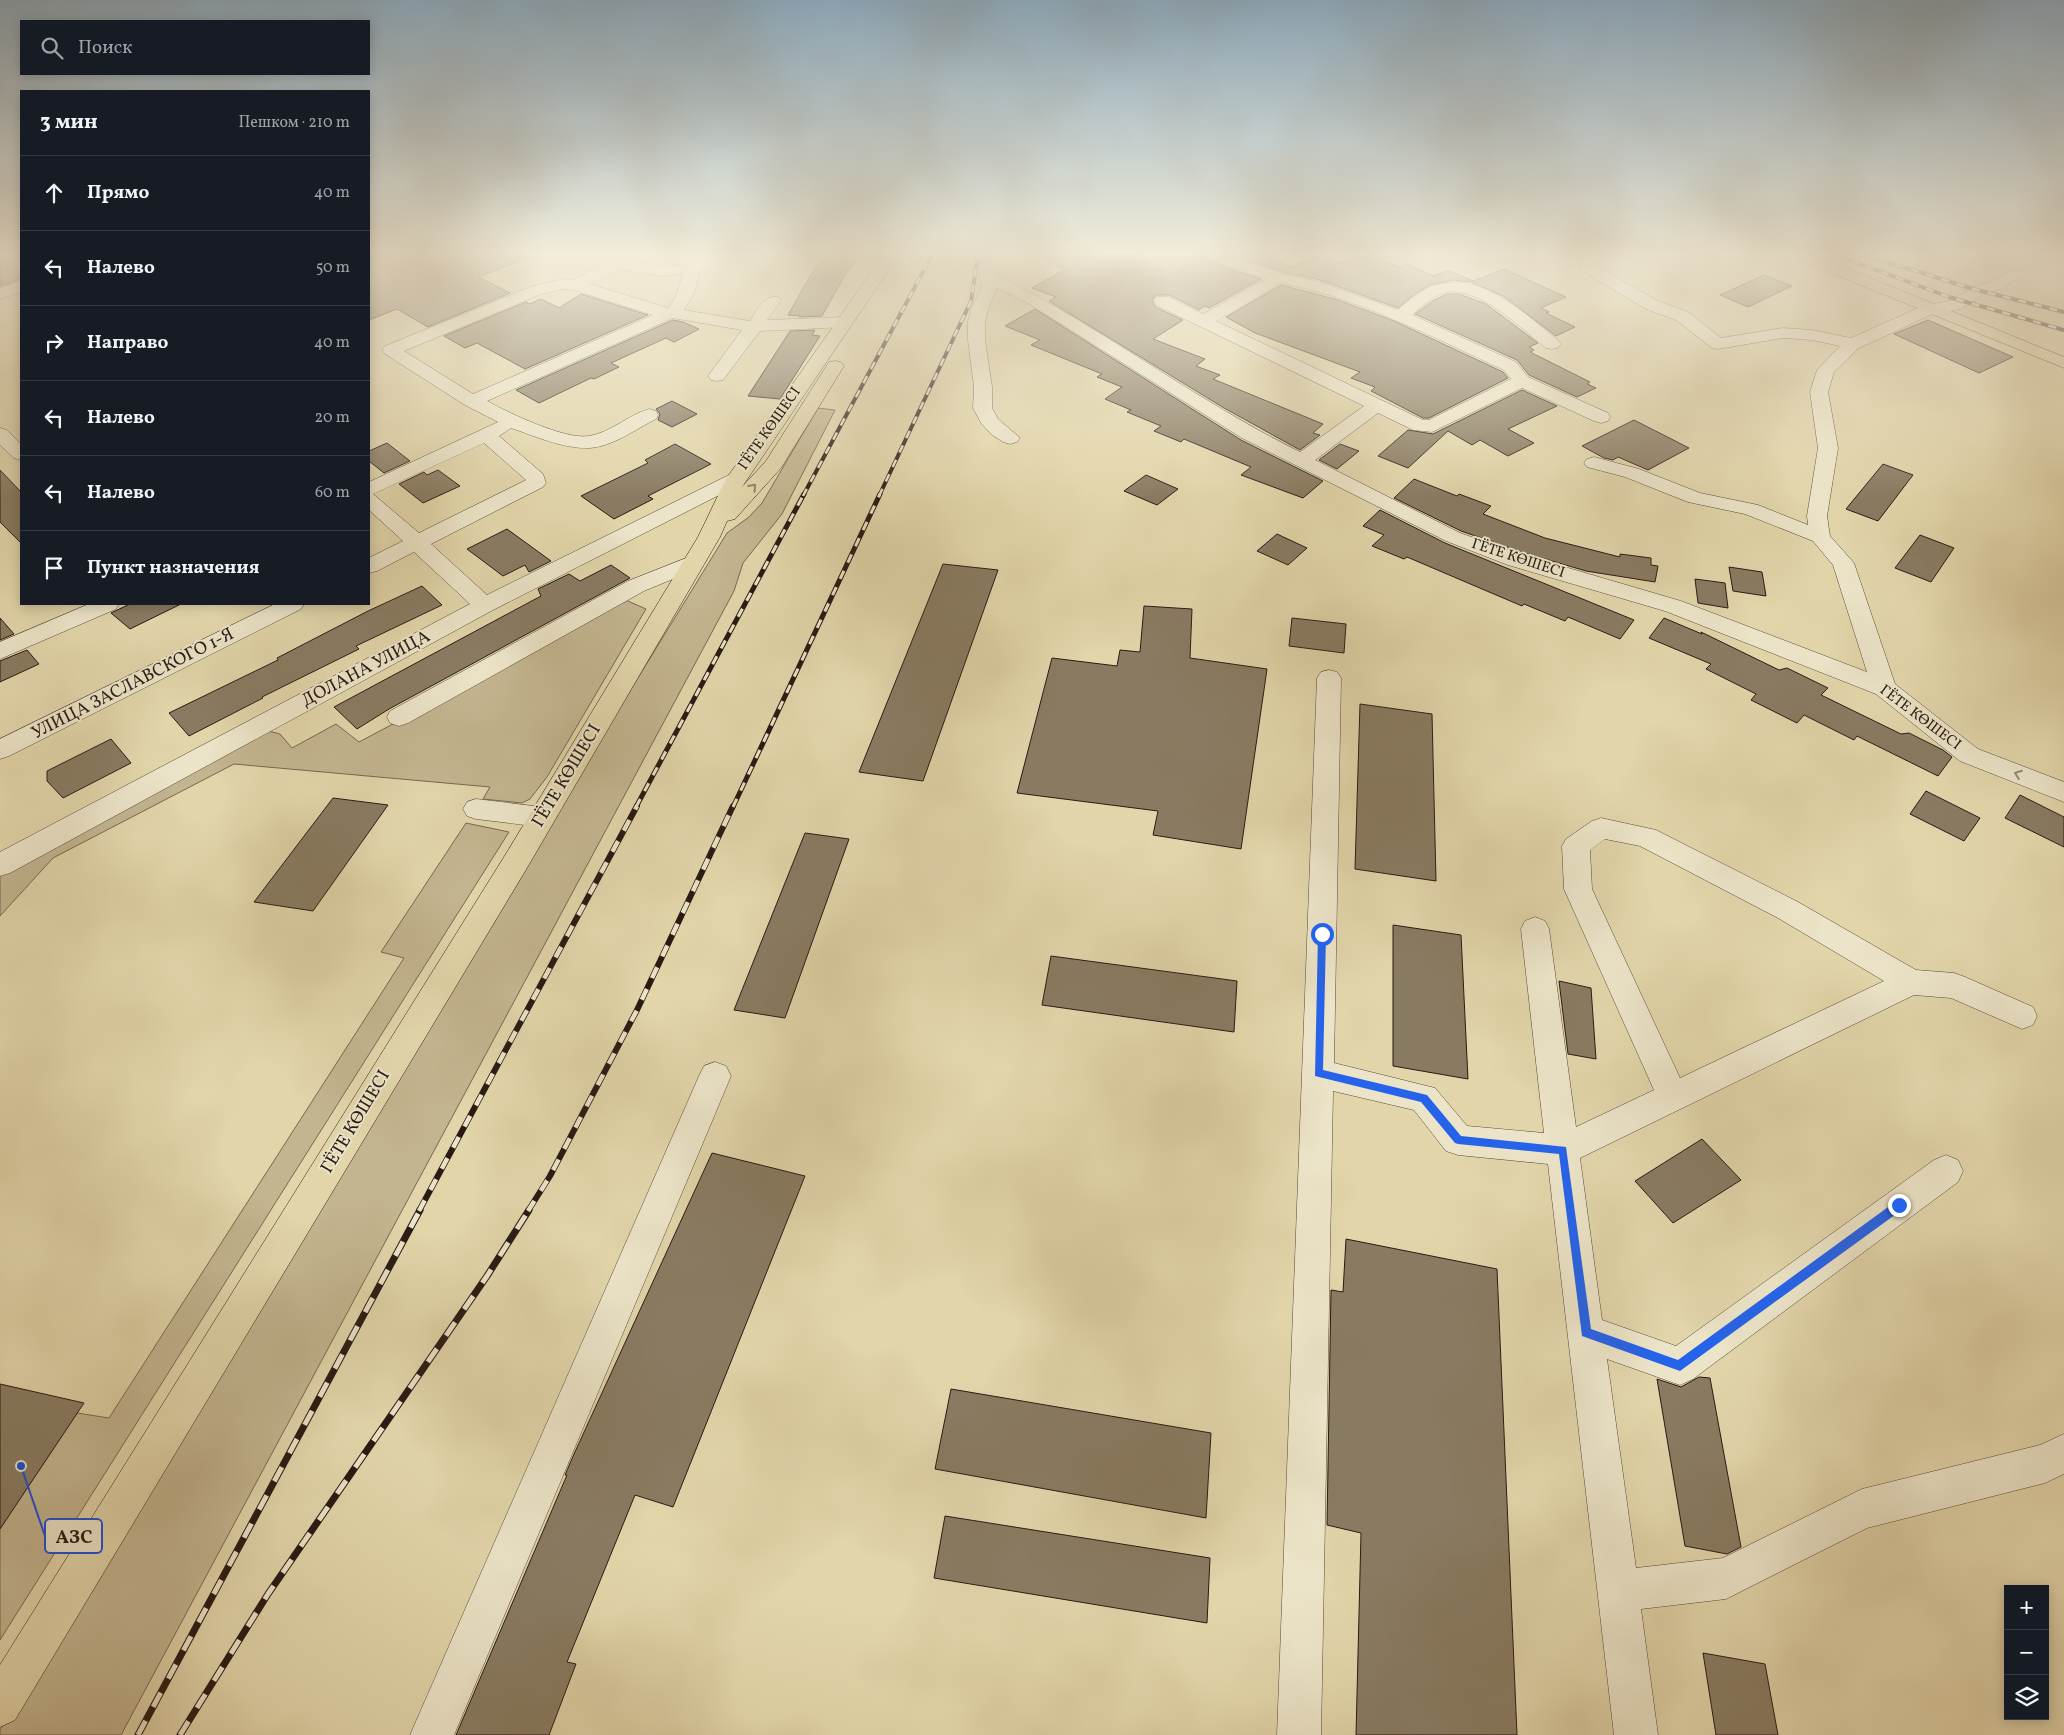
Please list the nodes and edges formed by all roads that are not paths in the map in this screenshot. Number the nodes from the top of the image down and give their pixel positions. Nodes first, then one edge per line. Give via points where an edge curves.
1 (425, 336) edge
2 (618, 336) edge
3 (747, 336) edge
4 (834, 336) edge
5 (854, 336) edge
6 (978, 336) edge
7 (1092, 336) edge
8 (1234, 336) edge
9 (1444, 336) edge
10 (1542, 336) edge
11 (1708, 336) edge
12 (1765, 336) edge
13 (1816, 336) edge
14 (1871, 336) edge
15 (1997, 336) edge
16 (1552, 344) dead end
17 (1853, 344) junction
18 (2064, 363) edge
19 (717, 376) dead end
20 (1522, 381) junction
21 (472, 401) junction
22 (1376, 406) junction
23 (649, 415) dead end
24 (1601, 417) dead end
25 (512, 422) junction
26 (0, 434) edge
27 (487, 435) junction
28 (1010, 438) dead end
29 (20, 453) edge
30 (1302, 460) junction
31 (1594, 463) dead end
32 (736, 479) junction
33 (370, 489) edge
34 (370, 500) edge
35 (1820, 537) junction
36 (416, 542) junction
37 (702, 549) junction
38 (370, 565) edge
39 (106, 605) edge
40 (291, 605) edge
41 (486, 605) junction
42 (0, 651) edge
43 (1330, 678) dead end
44 (1884, 688) junction
45 (399, 717) dead end
46 (0, 750) edge
47 (2064, 792) edge
48 (476, 809) dead end
49 (542, 817) junction
50 (0, 865) edge
51 (1536, 929) dead end
52 (1911, 982) junction
53 (2022, 1016) dead end
54 (1318, 1073) junction
55 (715, 1076) dead end
56 (1673, 1098) junction
57 (1563, 1150) junction
58 (1946, 1171) dead end
59 (1586, 1332) junction
60 (2064, 1453) edge
61 (1618, 1591) junction
62 (0, 1705) edge
63 (432, 1735) edge
64 (1299, 1735) edge
65 (1636, 1735) edge

1 - 21 street via 391,350
2 - 21 street
3 - 19 street
4 - 32 main road, ГЁТЕ КӨШЕСІ
37 -> 5 main road, ГЁТЕ КӨШЕСІ via 774,464
6 - 28 street via 983,410 995,429
7 - 30 street, ГЁТЕ КӨШЕСІ via 1249,434
8 - 22 street
9 - 20 street via 1510,366
10 - 16 street
11 - 12 street via 1718,344
13 - 17 street
14 - 17 street
15 - 18 main road
17 - 35 street via 1826,370 1819,392 1828,448 1816,516
20 - 22 street via 1432,426 1420,426
20 - 24 street
21 - 25 street
22 - 30 street
23 - 25 street via 590,442 572,441
25 - 27 street
26 - 29 street
27 - 33 street
27 - 36 street via 536,478 536,483
30 - 44 street, ГЁТЕ КӨШЕСІ via 1453,537 1516,560 1673,606
31 - 35 street via 1632,473 1695,498 1751,509
32 - 37 main road, ГЁТЕ КӨШЕСІ
32 - 41 street, ДОЛАНА УЛИЦА
34 - 36 street
35 - 44 street via 1843,563
36 - 38 street
36 - 41 street
37 - 45 street
37 - 49 main road, ГЁТЕ КӨШЕСІ
39 - 42 street
40 - 46 street, УЛИЦА ЗАСЛАВСКОГО 1-Я
41 - 50 street, ДОЛАНА УЛИЦА
43 - 54 street
47 -> 44 street, ГЁТЕ КӨШЕСІ via 1969,755
48 - 49 street
49 - 62 main road, ГЁТЕ КӨШЕСІ
51 - 57 street
52 - 53 street via 1954,986
52 - 56 street
52 - 56 street via 1788,910 1646,837 1601,828 1576,846 1578,889
54 - 57 street via 1424,1098 1458,1140
54 - 64 street
55 - 63 street
56 - 57 street
57 - 59 street
58 - 59 street via 1680,1366
59 - 61 street
60 - 61 street via 2045,1463 1862,1509 1726,1578
61 - 65 street

